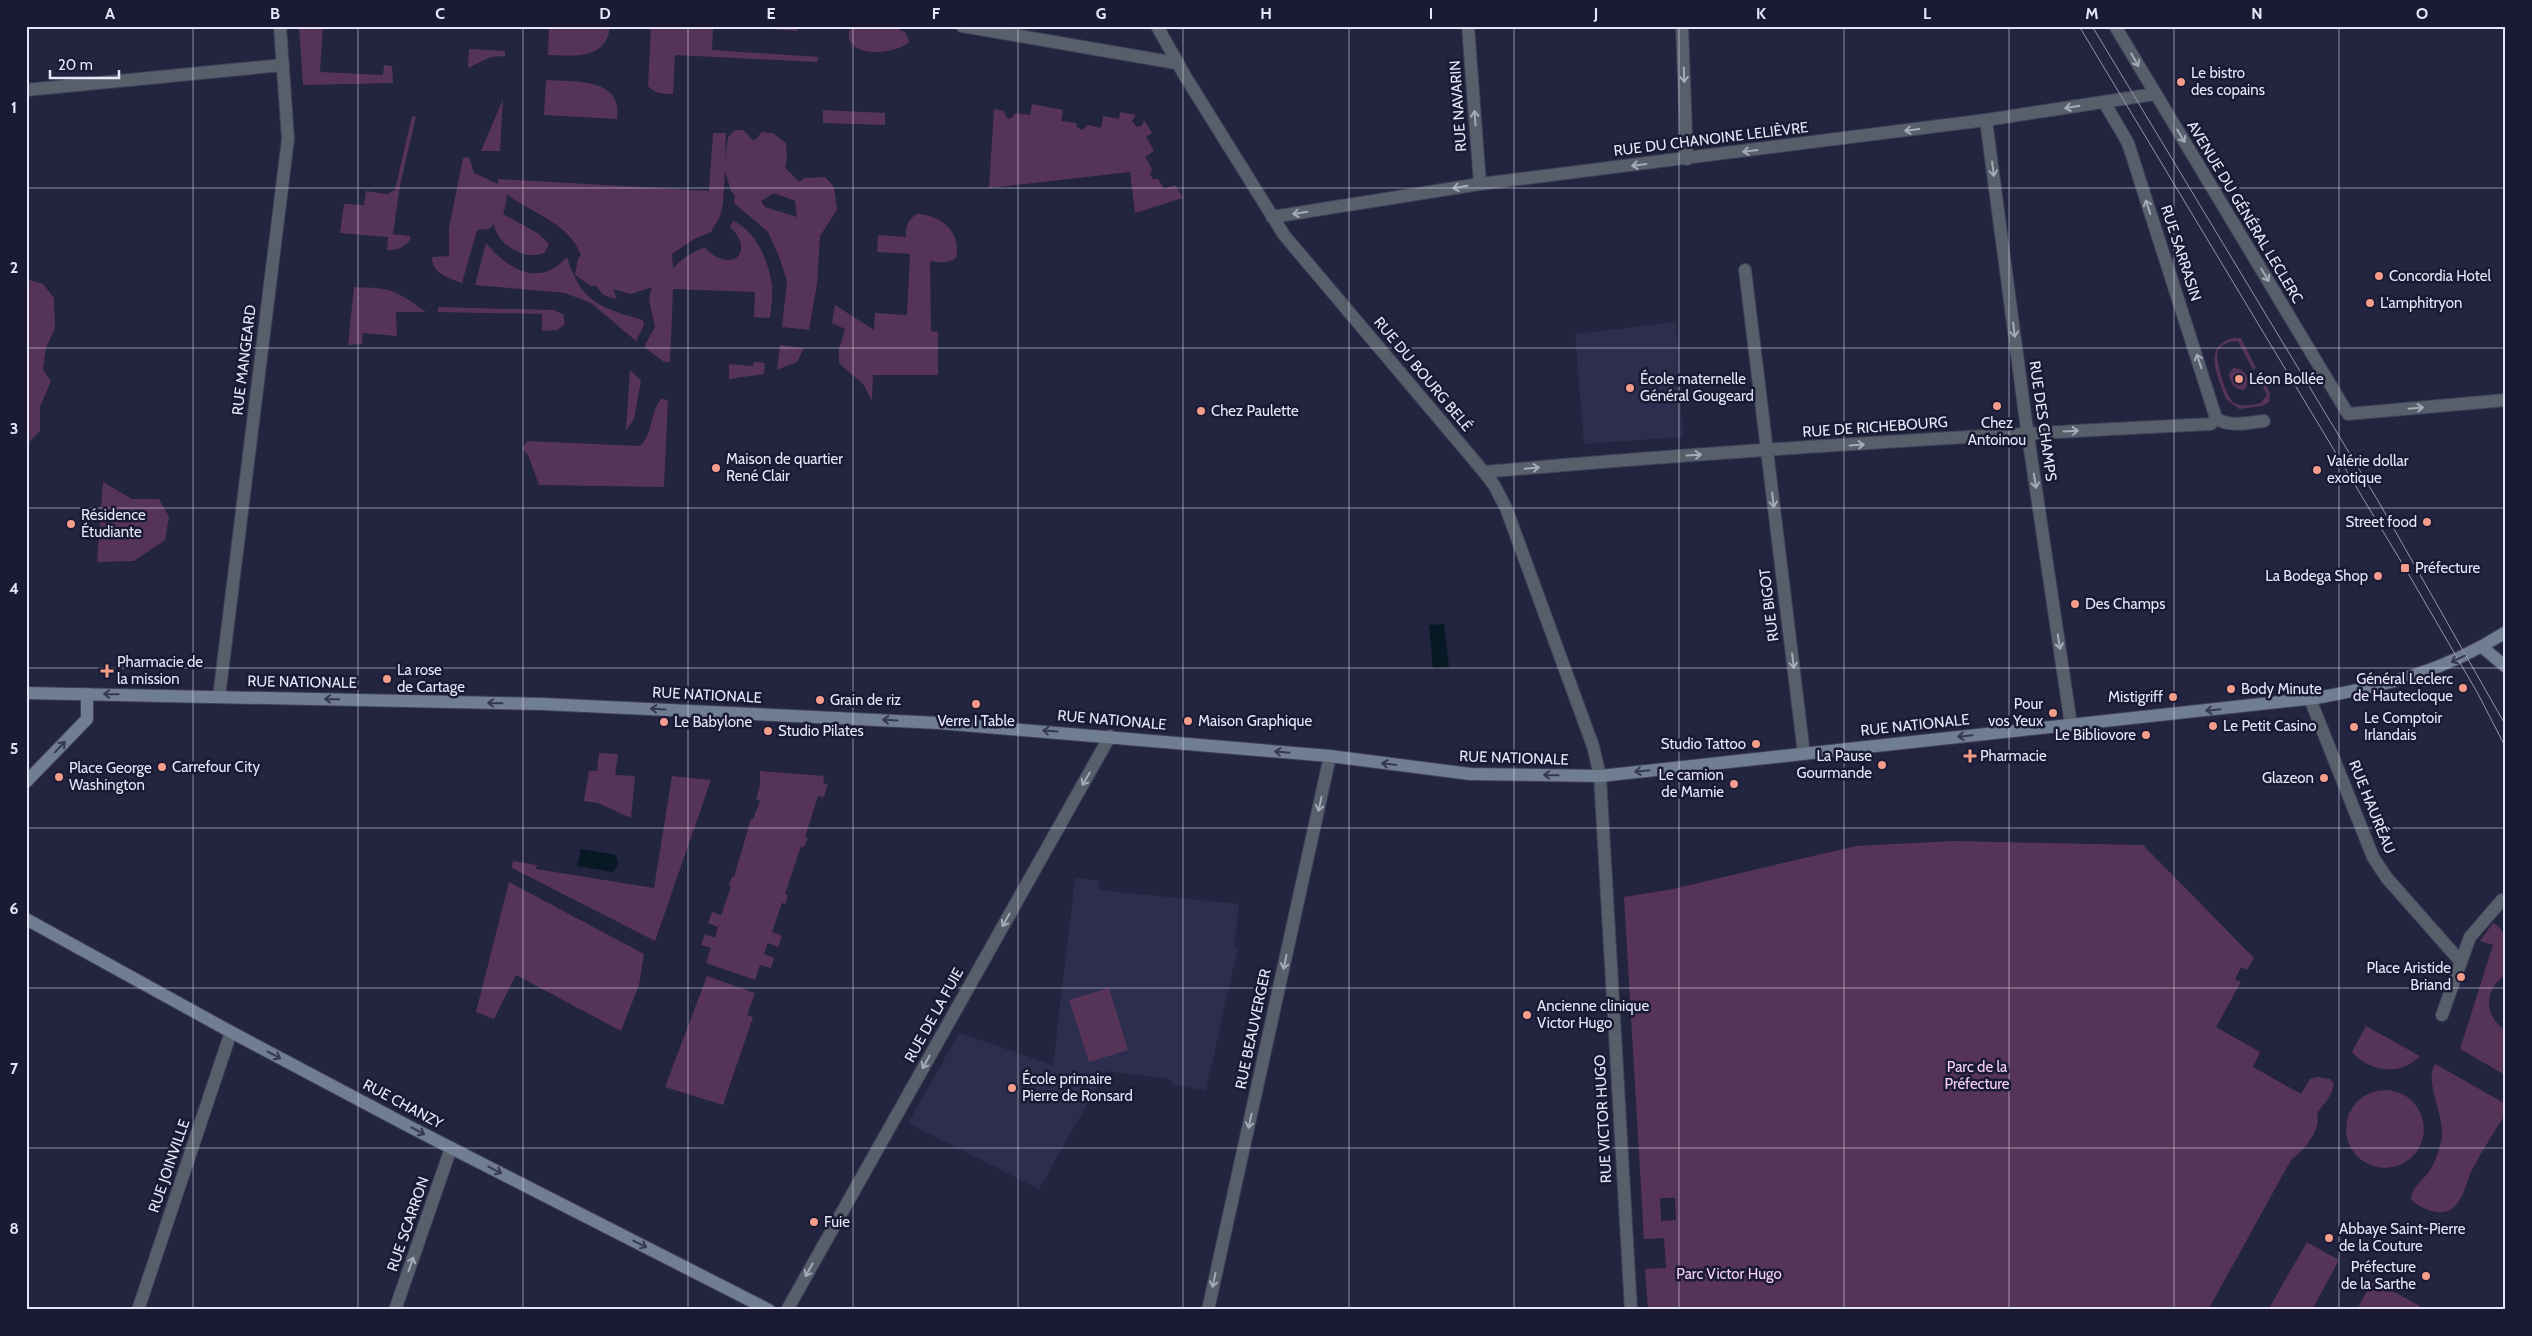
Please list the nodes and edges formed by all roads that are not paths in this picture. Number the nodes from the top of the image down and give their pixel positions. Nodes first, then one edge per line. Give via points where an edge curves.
1 (280, 26) edge
2 (962, 26) edge
3 (1157, 26) edge
4 (1468, 26) edge
5 (1682, 26) edge
6 (2115, 26) edge
7 (1176, 62) junction
8 (283, 65) junction
9 (26, 90) edge
10 (2155, 94) junction
11 (2104, 102) junction
12 (1986, 120) junction
13 (1687, 159) junction
14 (1480, 184) junction
15 (1272, 217) junction
16 (1745, 270) dead end
17 (2506, 400) edge
18 (2216, 418) junction
19 (2264, 421) dead end
20 (2028, 433) junction
21 (1767, 451) junction
22 (1484, 472) junction
23 (2506, 632) edge
24 (2482, 648) junction
25 (2506, 667) edge
26 (26, 693) edge
27 (87, 694) junction
28 (219, 697) junction
29 (2310, 699) junction
30 (2071, 725) junction
31 (1110, 736) junction
32 (1804, 754) junction
33 (1330, 756) junction
34 (1600, 776) junction
35 (26, 782) edge
36 (2502, 900) dead end
37 (28, 920) edge
38 (2461, 962) junction
39 (2442, 1015) dead end
40 (231, 1032) junction
41 (451, 1148) junction
42 (138, 1310) edge
43 (395, 1310) edge
44 (769, 1310) edge
45 (787, 1310) edge
46 (1208, 1310) edge
47 (1631, 1310) edge

1 - 8 street, RUE MANGEARD
2 - 7 street
3 - 7 street, RUE DU BOURG BELÉ
14 -> 4 street, RUE NAVARIN
5 -> 13 street
6 -> 10 street, AVENUE DU GÉNÉRAL LECLERC
7 - 15 street, RUE DU BOURG BELÉ
8 - 9 street
8 - 28 street, RUE MANGEARD via 288,139
10 - 11 street, RUE DU CHANOINE LELIÈVRE
10 -> 17 street, AVENUE DU GÉNÉRAL LECLERC via 2348,414
11 -> 12 street, RUE DU CHANOINE LELIÈVRE
18 -> 11 street, RUE SARRASIN via 2128,143
12 -> 13 street, RUE DU CHANOINE LELIÈVRE
12 -> 20 street, RUE DES CHAMPS
13 -> 14 street, RUE DU CHANOINE LELIÈVRE
14 -> 15 street, RUE DU CHANOINE LELIÈVRE
15 - 22 street, RUE DU BOURG BELÉ via 1284,236
16 - 21 street, RUE BIGOT
18 - 19 street, RUE DE RICHEBOURG via 2231,424
20 -> 18 street, RUE DE RICHEBOURG via 2211,424
21 -> 20 street, RUE DE RICHEBOURG
20 -> 30 street, RUE DES CHAMPS
22 -> 21 street, RUE DE RICHEBOURG
21 -> 32 street, RUE BIGOT
22 - 34 street, RUE DU BOURG BELÉ via 1506,508 1593,746
23 - 24 main road, RUE NATIONALE
24 - 25 main road
24 -> 29 main road, RUE NATIONALE via 2435,670 2357,691
26 - 27 main road
28 -> 27 main road, RUE NATIONALE
35 -> 27 main road via 87,719
31 -> 28 main road, RUE NATIONALE via 939,723 574,705
29 -> 30 main road, RUE NATIONALE
29 - 38 street, RUE HAURÉAU via 2373,857 2386,877
30 -> 32 main road, RUE NATIONALE
33 -> 31 main road, RUE NATIONALE
31 -> 45 street, RUE DE LA FUIE
32 -> 34 main road, RUE NATIONALE
34 -> 33 main road, RUE NATIONALE via 1470,774
33 -> 46 street, RUE BEAUVERGER
34 - 47 street, RUE VICTOR HUGO
36 - 38 street via 2470,937
37 - 40 main road, RUE CHANZY
38 - 39 street
40 -> 41 main road, RUE CHANZY
40 - 42 street, RUE JOINVILLE
43 -> 41 street, RUE SCARRON
41 -> 44 main road, RUE CHANZY

